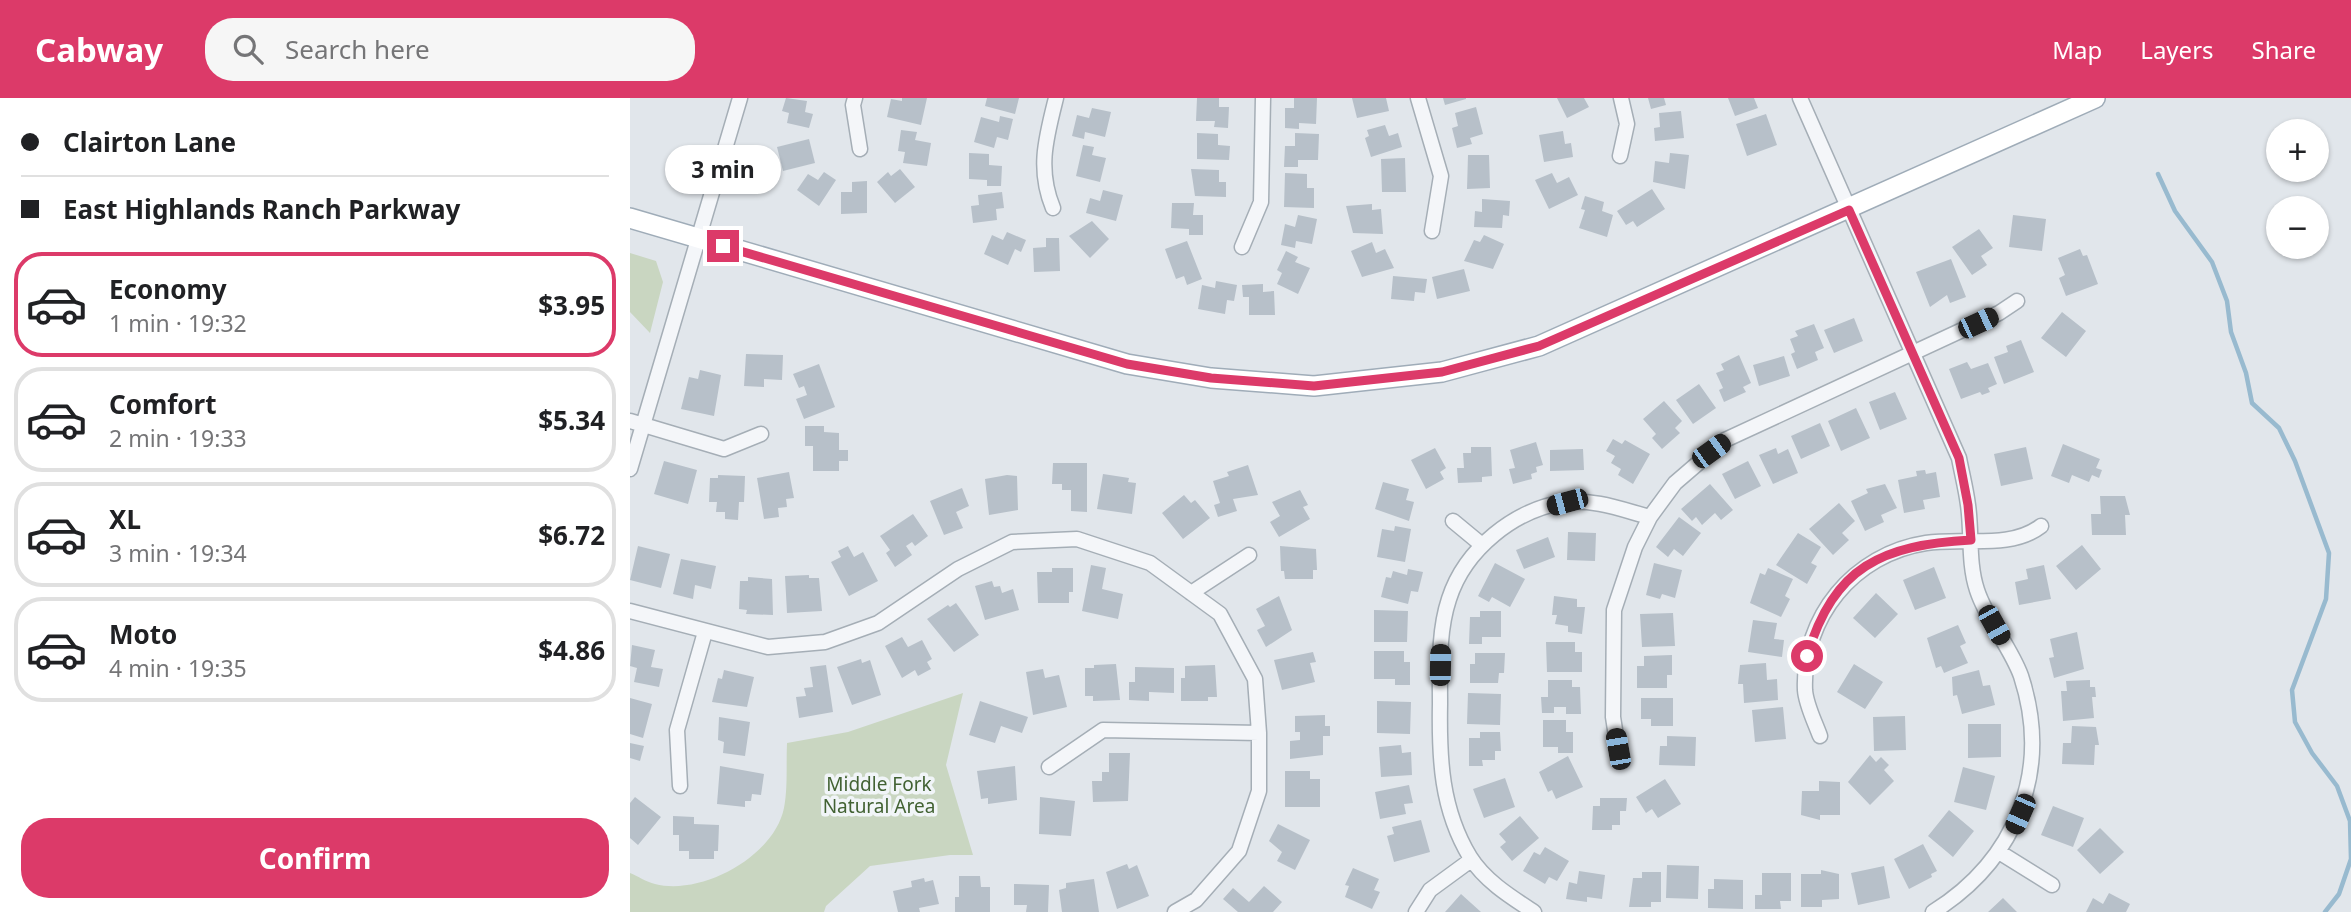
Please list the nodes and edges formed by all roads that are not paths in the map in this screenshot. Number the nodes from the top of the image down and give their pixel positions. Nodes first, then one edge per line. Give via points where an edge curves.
1 (740, 98) edge
2 (855, 98) edge
3 (1056, 98) edge
4 (1263, 98) edge
5 (1418, 98) edge
6 (1621, 98) edge
7 (1800, 98) edge
8 (2095, 98) edge
9 (860, 149) dead end
10 (1620, 156) dead end
11 (1052, 208) dead end
12 (1849, 210) junction
13 (630, 218) edge
14 (1432, 231) dead end
15 (698, 239) junction
16 (1242, 247) dead end
17 (2017, 301) dead end
18 (1914, 353) junction
19 (636, 423) edge
20 (761, 435) dead end
21 (630, 469) edge
22 (1650, 517) junction
23 (1453, 521) dead end
24 (2041, 526) dead end
25 (1971, 540) junction
26 (1482, 545) junction
27 (1249, 555) dead end
28 (1191, 593) junction
29 (630, 611) edge
30 (705, 632) junction
31 (1259, 733) junction
32 (1820, 736) dead end
33 (1618, 749) dead end
34 (1049, 768) dead end
35 (680, 786) dead end
36 (1999, 852) junction
37 (1471, 860) junction
38 (2052, 885) dead end
39 (1175, 912) edge
40 (1416, 912) edge
41 (1534, 912) edge
42 (1933, 912) edge

1 - 15 street
2 - 9 street
3 - 11 street via 1042,152 1044,186
4 - 16 street via 1261,202
5 - 14 street via 1441,176
6 - 10 street via 1627,124
7 - 12 street
8 - 12 main road
12 - 15 main road via 1539,346 1442,372 1314,386 1211,378 1127,364
12 - 18 street
13 - 15 main road
15 - 19 street
17 - 18 street
18 - 22 street via 1725,440 1682,476
18 - 25 street via 1959,458
19 - 20 street via 724,449
19 - 21 street
22 - 26 street via 1593,503 1567,502 1504,526
22 - 33 street via 1614,610 1612,717
23 - 26 street
24 - 25 street via 2014,539
25 - 32 street via 1927,542 1891,551 1865,566 1838,591 1816,626 1807,656 1805,693
25 - 36 street via 1977,591 2020,675 2031,730 2027,793
26 - 37 street via 1461,572 1449,598 1440,643 1439,755 1445,798
27 - 28 street
28 - 30 street via 1150,563 1077,539 1012,542 958,569 878,623 825,642 768,646
28 - 31 street via 1220,614 1255,679
29 - 30 street
30 - 35 street via 677,730
31 - 34 street via 1103,730
31 - 39 street via 1259,791 1238,851 1196,900
36 - 38 street
36 - 42 street
37 - 40 street via 1430,890
37 - 41 street via 1501,891

